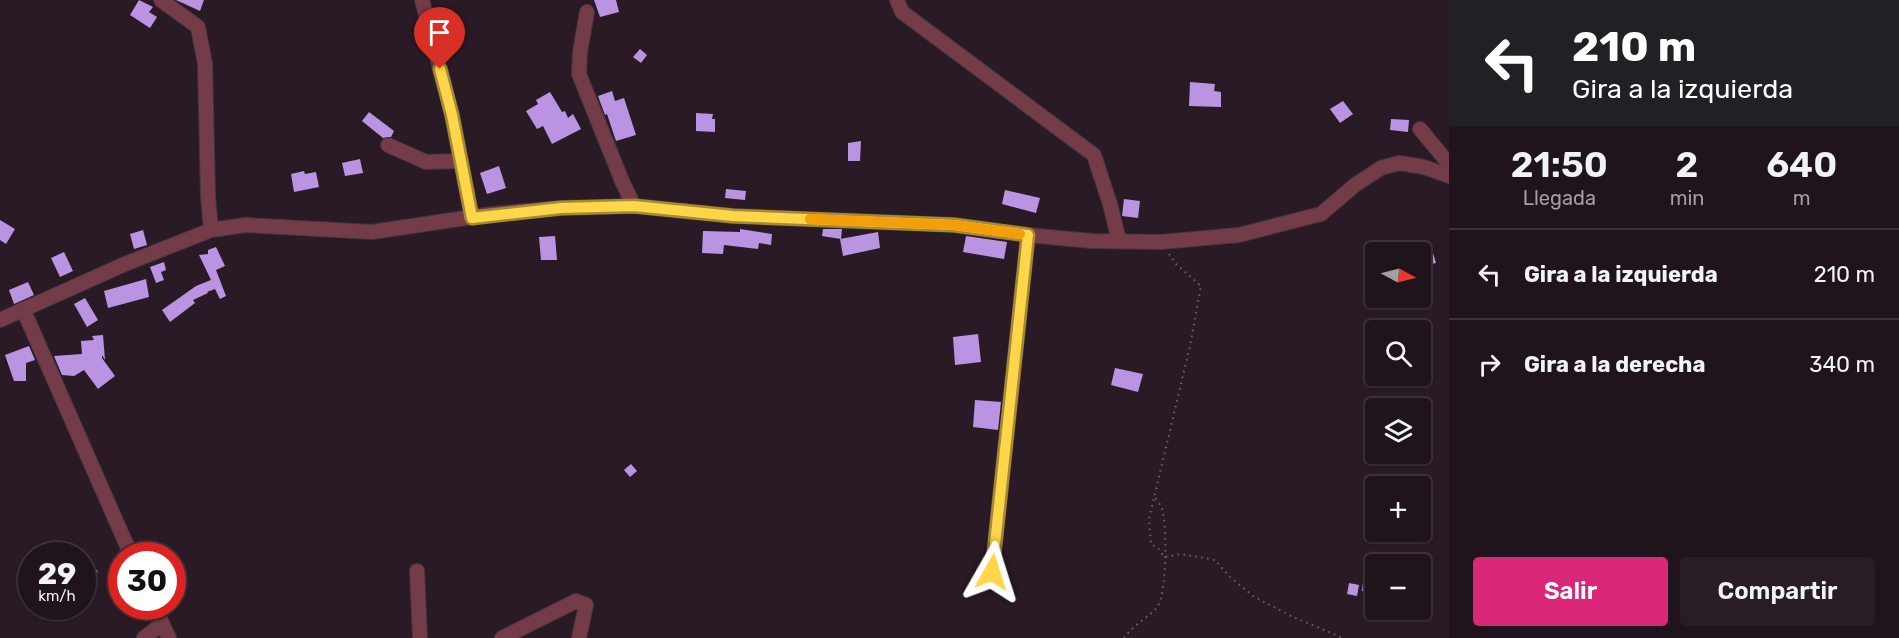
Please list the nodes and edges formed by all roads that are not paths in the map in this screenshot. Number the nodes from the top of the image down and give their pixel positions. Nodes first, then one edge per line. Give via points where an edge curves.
1 (161, 0) edge
2 (422, 0) edge
3 (897, 0) edge
4 (587, 12) dead end
5 (1420, 129) dead end
6 (388, 145) dead end
7 (461, 161) junction
8 (1449, 164) edge
9 (1449, 176) edge
10 (634, 206) junction
11 (472, 218) junction
12 (211, 230) junction
13 (1028, 235) junction
14 (1119, 241) junction
15 (23, 309) junction
16 (0, 320) edge
17 (125, 542) edge
18 (417, 571) dead end
19 (992, 572) dead end
20 (160, 620) edge
21 (162, 624) junction
22 (144, 638) edge
23 (168, 638) edge
24 (420, 638) edge
25 (502, 638) edge
26 (579, 638) edge

1 - 12 street via 198,27 206,64
2 - 7 street
3 - 14 street via 902,12 1094,155
4 - 10 street via 579,74
5 - 8 street
6 - 7 street via 426,162
7 - 11 street
9 - 14 street via 1399,163 1381,168 1321,214 1239,235 1161,242
10 - 11 street via 561,208
10 - 13 street via 733,216 954,225
11 - 12 street via 372,232 246,225
12 - 15 street
13 - 14 street
13 - 19 street
15 - 16 street
15 - 17 street
18 - 24 street
20 - 21 street
21 - 22 street
21 - 23 street
25 - 26 street via 576,601 586,605

